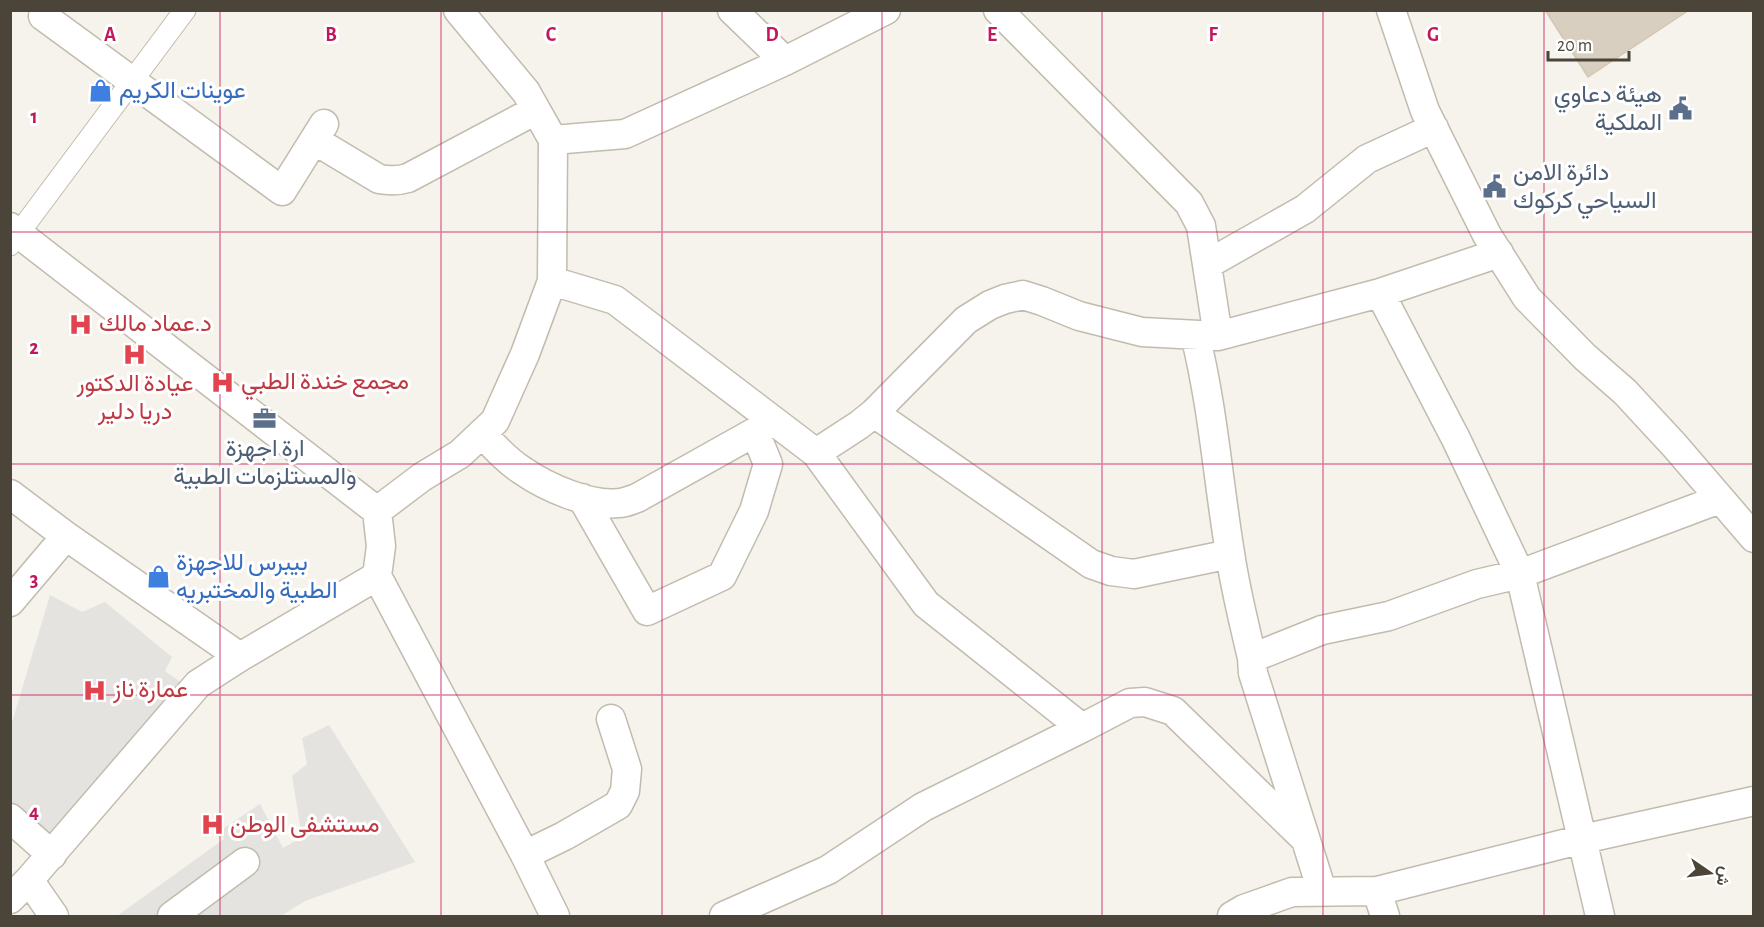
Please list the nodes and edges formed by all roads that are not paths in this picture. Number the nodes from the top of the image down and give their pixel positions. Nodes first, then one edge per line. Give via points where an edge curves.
1 (185, 10) edge
2 (458, 10) edge
3 (732, 10) edge
4 (886, 10) edge
5 (998, 10) edge
6 (1391, 10) edge
7 (42, 16) dead end
8 (785, 61) junction
9 (132, 82) junction
10 (536, 110) junction
11 (1434, 128) junction
12 (553, 140) junction
13 (13, 235) edge
14 (1499, 254) junction
15 (1208, 264) junction
16 (552, 281) junction
17 (1380, 293) junction
18 (1206, 335) junction
19 (874, 412) junction
20 (765, 426) junction
21 (482, 433) junction
22 (816, 453) junction
23 (10, 494) edge
24 (582, 498) junction
25 (1720, 499) junction
26 (376, 511) junction
27 (66, 536) junction
28 (1754, 538) edge
29 (1230, 554) junction
30 (1520, 574) junction
31 (377, 576) junction
32 (10, 602) edge
33 (240, 657) junction
34 (1252, 657) junction
35 (611, 718) dead end
36 (1082, 728) junction
37 (1754, 801) edge
38 (10, 818) edge
39 (1305, 839) junction
40 (1582, 839) junction
41 (52, 855) junction
42 (525, 855) junction
43 (245, 862) dead end
44 (20, 890) edge
45 (1322, 891) junction
46 (1381, 904) edge
47 (54, 916) edge
48 (172, 916) edge
49 (555, 916) edge
50 (724, 916) edge
51 (1232, 916) edge
52 (1600, 916) edge

1 - 9 street
2 - 10 street via 526,92
3 - 8 street
4 - 8 street
5 - 15 street via 1190,203 1201,226
6 - 11 street
7 - 9 street
8 - 12 street via 624,134
9 - 10 street via 282,191 319,132 379,179 398,181
9 - 13 street
10 - 12 street
11 - 14 street
11 - 15 street via 1367,159 1305,209
12 - 16 street
13 - 26 street
14 - 17 street
14 - 25 street via 1527,298 1625,392
15 - 18 street
16 - 20 street via 615,300
16 - 21 street via 495,421
17 - 18 street
17 - 30 street
18 - 19 street via 1142,332 1023,296 1005,299 966,320
18 - 29 street via 1202,361
19 - 22 street
19 - 29 street via 1091,564 1111,572 1134,574
20 - 22 street
20 - 24 street via 627,502 608,504
20 - 24 street via 768,464 754,511 722,576 647,611
21 - 24 street via 523,471
21 - 26 street via 460,454
22 - 36 street via 926,604
23 - 27 street
25 - 28 street
25 - 30 street
26 - 31 street via 381,546
27 - 32 street
27 - 33 street
29 - 34 street
30 - 34 street via 1477,584 1389,616 1322,630
30 - 40 street
31 - 33 street
31 - 42 street
33 - 41 street via 198,684
34 - 39 street via 1253,673
35 - 42 street via 627,769 625,791 618,805
36 - 39 street via 1130,703 1145,702 1173,711
36 - 50 street via 923,807 828,870
37 - 40 street
38 - 41 street
39 - 45 street
40 - 46 street
40 - 52 street
41 - 44 street
42 - 49 street
43 - 48 street
44 - 47 street
45 - 46 street
45 - 51 street via 1292,892

